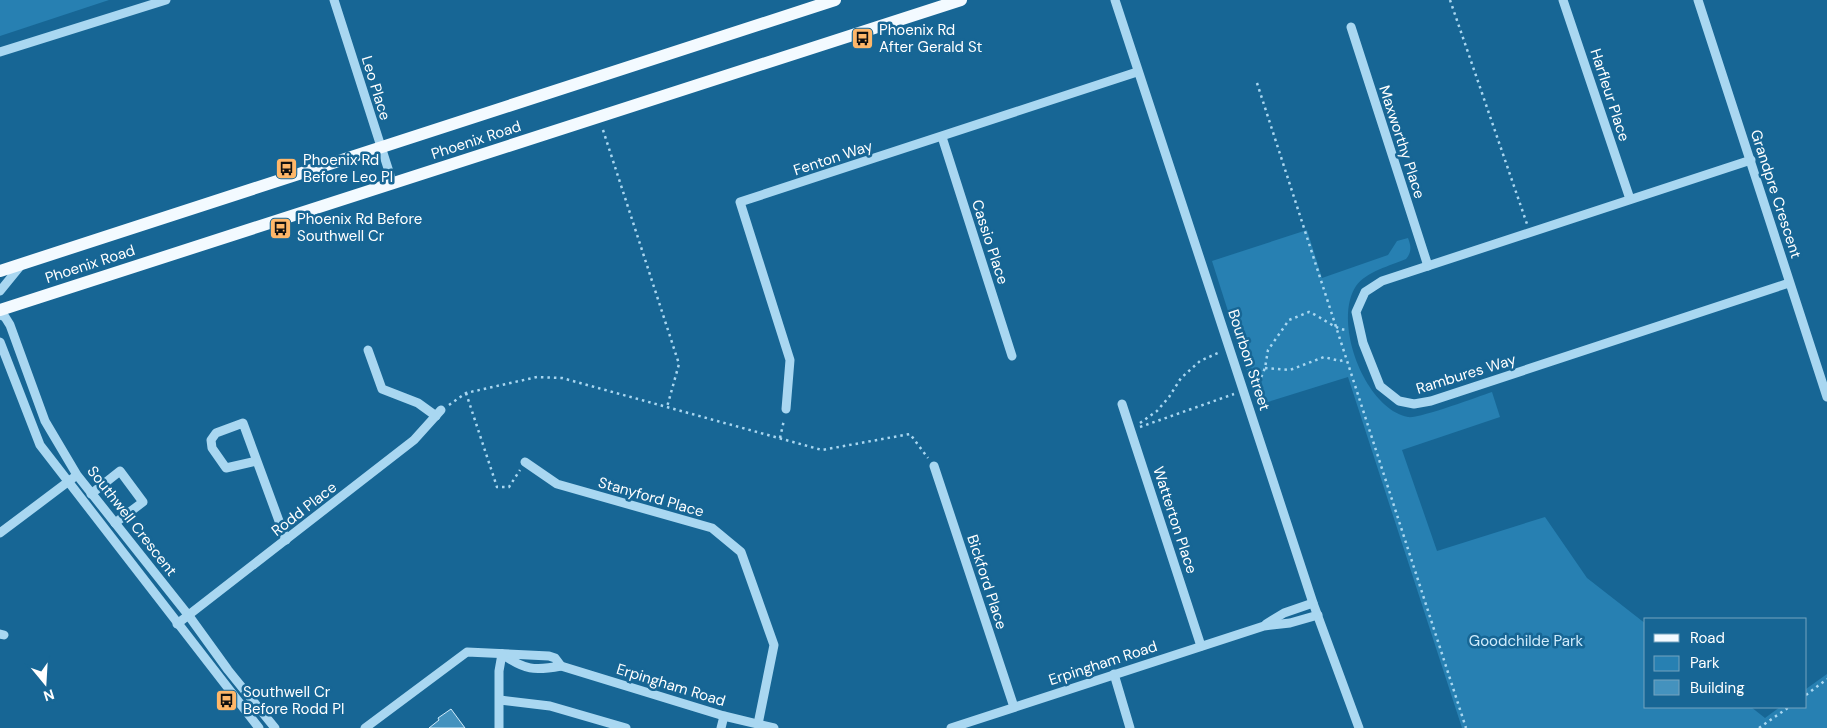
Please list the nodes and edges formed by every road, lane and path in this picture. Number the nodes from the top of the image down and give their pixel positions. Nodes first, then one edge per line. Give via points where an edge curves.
1 (166, 0) edge
2 (334, 0) edge
3 (834, 0) edge
4 (960, 0) edge
5 (1115, 0) edge
6 (1450, 0) edge
7 (1564, 0) edge
8 (1698, 0) edge
9 (1351, 27) dead end
10 (0, 52) edge
11 (1137, 72) junction
12 (1257, 83) dead end
13 (602, 127) dead end
14 (942, 137) junction
15 (381, 148) junction
16 (1751, 160) junction
17 (393, 184) junction
18 (1630, 199) junction
19 (1530, 232) junction
20 (22, 264) junction
21 (1428, 266) junction
22 (0, 271) edge
23 (1790, 283) junction
24 (0, 291) edge
25 (0, 310) edge
26 (0, 315) edge
27 (1335, 326) junction
28 (1360, 330) junction
29 (0, 342) edge
30 (1232, 349) junction
31 (368, 350) dead end
32 (1012, 356) dead end
33 (1346, 359) junction
34 (1265, 368) junction
35 (1244, 391) junction
36 (466, 393) junction
37 (1827, 397) edge
38 (1122, 404) dead end
39 (667, 407) junction
40 (786, 409) joint
41 (439, 413) junction
42 (1131, 430) junction
43 (780, 438) junction
44 (257, 462) junction
45 (525, 462) joint
46 (934, 466) joint
47 (77, 475) junction
48 (69, 482) junction
49 (91, 494) junction
50 (115, 524) junction
51 (0, 533) edge
52 (286, 540) junction
53 (1313, 603) junction
54 (1318, 615) junction
55 (189, 616) junction
56 (177, 624) junction
57 (1264, 626) junction
58 (1201, 646) junction
59 (502, 654) junction
60 (561, 666) junction
61 (1114, 674) junction
62 (1827, 680) edge
63 (1807, 694) edge
64 (500, 700) junction
65 (1014, 707) junction
66 (1788, 708) edge
67 (724, 716) junction
68 (758, 724) junction
69 (259, 728) edge
70 (275, 728) edge
71 (365, 728) edge
72 (499, 728) edge
73 (626, 728) edge
74 (721, 728) edge
75 (774, 728) edge
76 (952, 728) edge
77 (1130, 728) edge
78 (1359, 728) edge
79 (1466, 728) edge
80 (1759, 728) edge

1 - 10 street
2 - 15 street, Leo Place
3 - 15 main road, Phoenix Road
4 - 17 main road, Phoenix Road
5 - 11 street, Bourbon Street
6 - 19 path
7 - 18 street, Harfleur Place
8 - 16 street, Grandpre Crescent
9 - 21 street, Maxworthy Place
11 - 14 street, Fenton Way
11 - 30 street, Bourbon Street
12 - 27 path
13 - 39 path via 679,364
14 - 32 street, Cassio Place
14 - 40 street, Fenton Way via 740,202 790,360
15 - 17 street, Leo Place
15 - 20 main road, Phoenix Road
16 - 18 street, Rambures Way
16 - 23 street, Grandpre Crescent
17 - 25 main road, Phoenix Road
18 - 19 street, Rambures Way
19 - 21 street, Rambures Way
20 - 22 main road, Phoenix Road
20 - 24 street
21 - 28 street, Rambures Way via 1382,281 1365,292 1356,312
23 - 28 street, Rambures Way via 1414,404 1399,401 1380,386
23 - 37 street, Grandpre Crescent
26 - 47 street, Southwell Crescent via 10,325 45,421
27 - 28 path via 1340,330
27 - 33 path
27 - 34 path via 1310,312 1289,320 1268,350
29 - 48 street, Southwell Crescent via 40,445
30 - 35 street, Bourbon Street
30 - 42 path via 1200,361 1181,378 1157,411
31 - 41 street via 382,389
33 - 34 path via 1340,361 1324,357 1290,370
33 - 79 path
34 - 35 path via 1255,386
35 - 42 path
35 - 53 street, Bourbon Street
36 - 39 path via 537,377 562,378
36 - 41 path
36 - 45 path via 497,487 509,487
38 - 42 street, Watterton Place
39 - 43 path
40 - 43 path
41 - 52 street, Rodd Place via 414,440
42 - 58 street, Watterton Place
43 - 46 path via 822,450 910,434
44 - 44 street via 226,468 212,448 211,440 216,433 243,423
44 - 52 street
45 - 68 street, Stanyford Place via 557,484 712,528 741,552 774,645
46 - 65 street, Bickford Place
47 - 48 street
47 - 49 street, Southwell Crescent
48 - 51 street
48 - 56 street, Southwell Crescent
49 - 50 street, Southwell Crescent
49 - 50 street via 120,471 143,502
50 - 55 street, Southwell Crescent
52 - 55 street, Rodd Place
53 - 54 street, Bourbon Street
53 - 57 street, Erpingham Road via 1284,613
54 - 57 street, Erpingham Road via 1290,624
54 - 78 street, Bourbon Street
55 - 56 street, Rodd Place
55 - 70 street, Southwell Crescent
56 - 69 street, Southwell Crescent
57 - 58 street, Erpingham Road
58 - 61 street, Erpingham Road
59 - 60 street, Erpingham Road via 549,656
59 - 60 street, Erpingham Road via 518,666 537,670
59 - 64 street via 498,671
59 - 71 street, Erpingham Road via 467,652
60 - 67 street, Erpingham Road
61 - 65 street, Erpingham Road
61 - 77 street
62 - 63 path
64 - 72 street
64 - 73 street via 550,706
65 - 76 street, Erpingham Road
66 - 80 path
67 - 68 street, Erpingham Road
67 - 74 street
68 - 75 street, Erpingham Road

